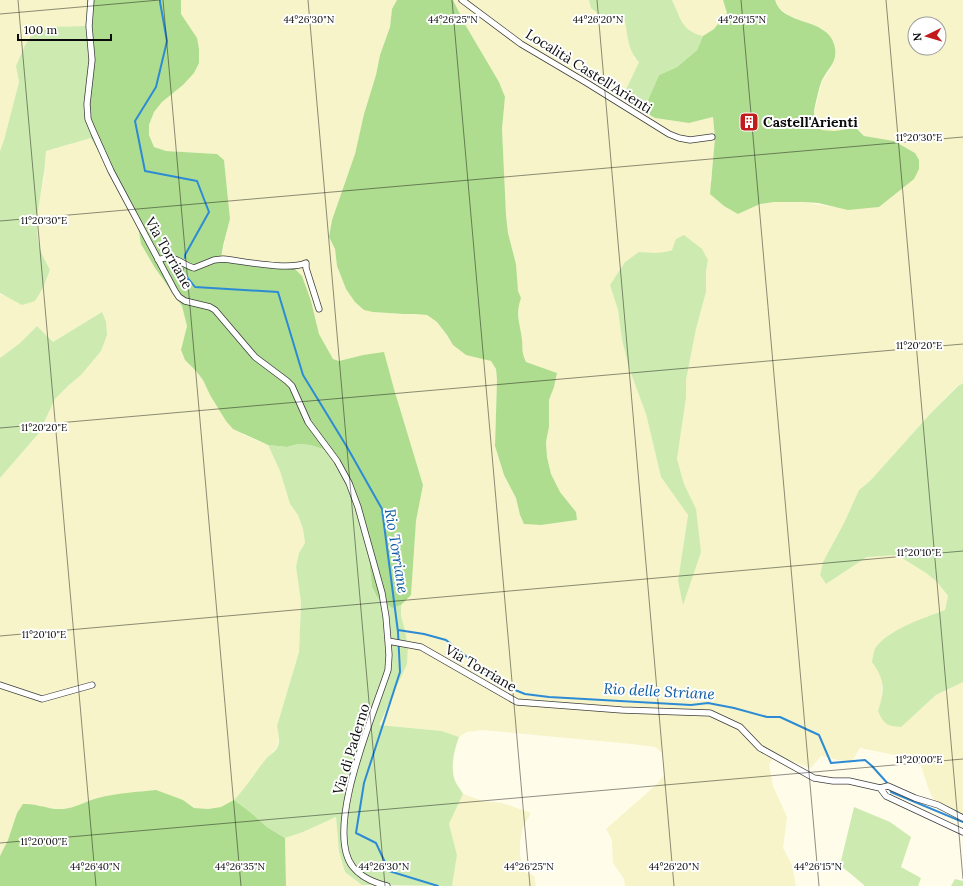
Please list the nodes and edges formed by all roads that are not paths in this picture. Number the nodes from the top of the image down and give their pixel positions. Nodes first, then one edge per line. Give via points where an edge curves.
1 (91, 0) edge
2 (462, 0) edge
3 (712, 136) dead end
4 (158, 260) junction
5 (319, 309) dead end
6 (388, 641) junction
7 (388, 670) joint
8 (0, 685) edge
9 (92, 685) dead end
10 (880, 788) junction
11 (963, 818) edge
12 (963, 832) edge
13 (387, 886) edge

1 - 4 street, Via Torriane via 89,26 92,60 88,118 111,171
2 - 3 street, Località Castell'Arienti via 521,44 669,134 690,140
4 - 5 street via 166,257 182,261 191,267 223,259 283,266 300,266 306,263
4 - 6 street, Via Torriane via 179,297 188,303 215,310 259,361 290,384 308,422 337,461 349,483 368,543 382,593
6 - 7 street, Via Torriane
6 - 10 street, Via Torriane via 421,647 517,702 622,710 710,713 740,727 760,748 814,778 849,781
7 - 13 street, Via di Paderno via 354,769 346,806 344,833 345,850 352,866 364,877
8 - 9 street via 42,699
10 - 11 street, Via Torriane via 890,787 938,805
10 - 12 street, Via Torriane via 886,796

